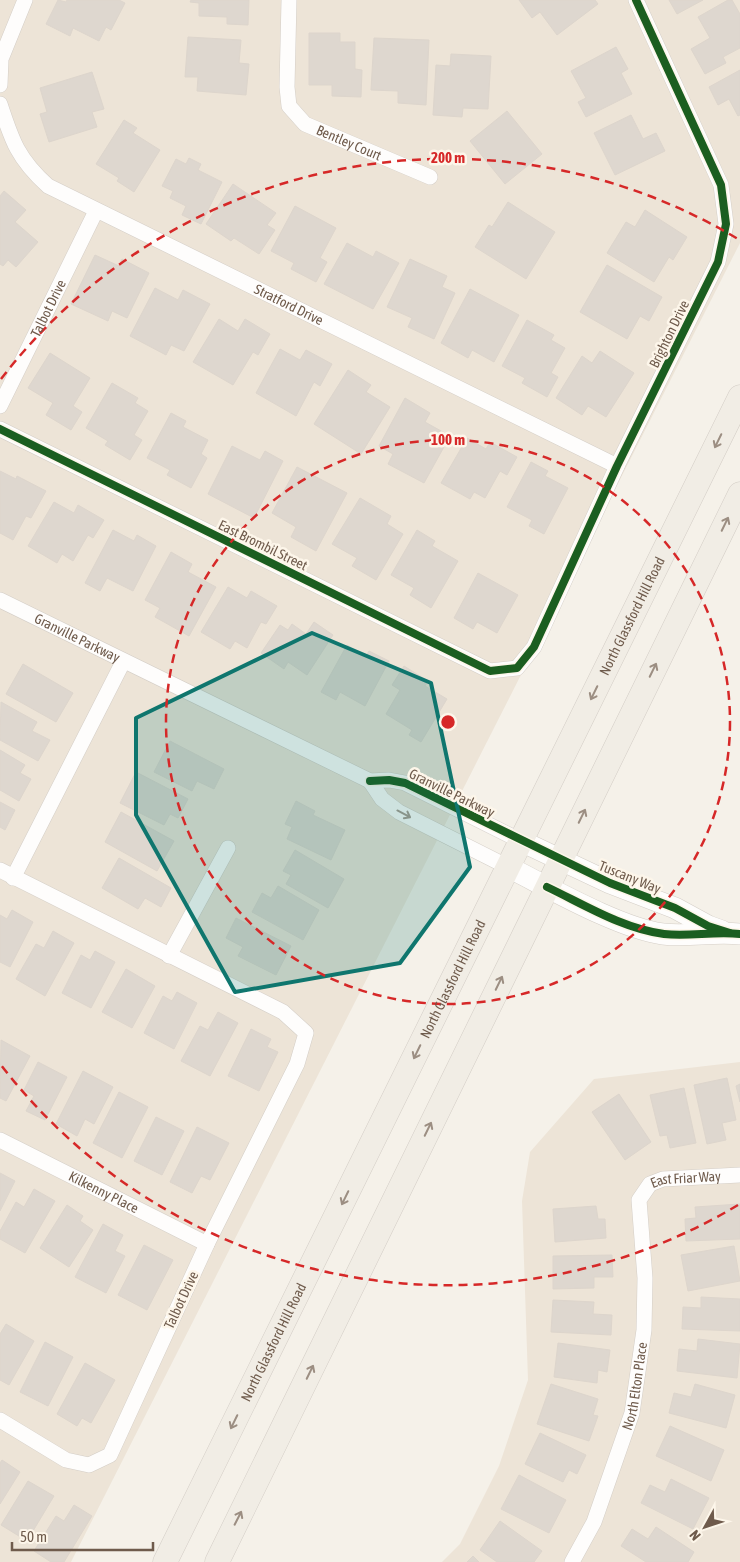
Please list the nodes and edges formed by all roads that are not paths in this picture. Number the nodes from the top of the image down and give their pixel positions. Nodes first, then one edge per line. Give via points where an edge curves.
1 (25, 0) edge
2 (289, 0) edge
3 (636, 0) edge
4 (0, 85) edge
5 (0, 104) edge
6 (430, 177) dead end
7 (96, 211) junction
8 (740, 397) edge
9 (0, 406) edge
10 (0, 429) edge
11 (618, 466) junction
12 (740, 494) edge
13 (0, 600) edge
14 (123, 662) junction
15 (517, 668) joint
16 (370, 781) junction
17 (522, 841) junction
18 (228, 848) dead end
19 (560, 860) junction
20 (508, 867) junction
21 (7, 874) edge
22 (547, 887) junction
23 (735, 933) edge
24 (170, 956) junction
25 (0, 1140) edge
26 (740, 1175) edge
27 (640, 1200) joint
28 (207, 1244) junction
29 (0, 1420) edge
30 (165, 1562) edge
31 (217, 1562) edge
32 (572, 1562) edge

1 - 4 street via 1,59
2 - 6 street, Bentley Court via 289,106 305,124
3 - 11 street, Brighton Drive via 721,185 726,224 718,262
5 - 7 street, Stratford Drive via 12,141 28,168 48,186
7 - 9 street, Talbot Drive
7 - 11 street, Stratford Drive
8 -> 17 main road, North Glassford Hill Road
10 - 15 street, East Brombil Street via 490,671
11 - 15 street, Brighton Drive via 534,647
19 -> 12 main road
13 - 14 street, Granville Parkway
14 - 16 street, Granville Parkway
14 - 21 street
16 - 17 street, Granville Parkway via 405,783
16 -> 20 street, Granville Parkway via 382,799 399,812
17 - 19 street, Tuscany Way
17 - 20 main road, North Glassford Hill Road
18 - 24 street
19 - 22 main road
19 - 23 street, Tuscany Way via 628,892 675,908 708,926
20 - 22 street, Tuscany Way
20 -> 30 main road, North Glassford Hill Road
21 - 24 street
22 - 23 street, Tuscany Way via 599,912 648,930 677,934
31 -> 22 main road
24 - 28 street, Talbot Drive via 283,1012 306,1033 297,1064
25 - 28 street, Kilkenny Place
26 - 27 street, East Friar Way via 664,1179 650,1184
27 - 32 street, North Elton Place via 644,1321 632,1413 594,1522
28 - 29 street, Talbot Drive via 110,1456 89,1465 66,1460

